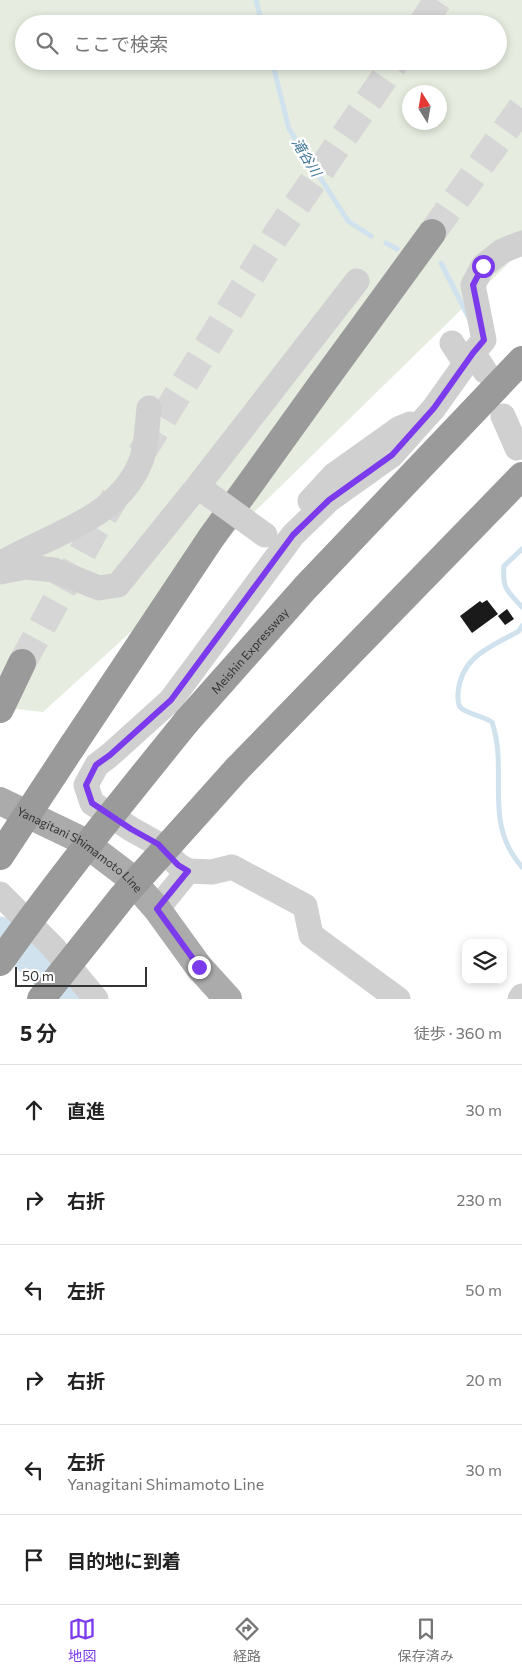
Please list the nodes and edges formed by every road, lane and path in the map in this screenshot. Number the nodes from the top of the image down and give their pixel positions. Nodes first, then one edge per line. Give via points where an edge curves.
1 (432, 233) tunnel mouth
2 (522, 243) edge
3 (357, 281) dead end
4 (522, 360) edge
5 (149, 408) dead end
6 (503, 416) dead end
7 (424, 419) junction
8 (517, 448) dead end
9 (522, 476) edge
10 (201, 489) junction
11 (0, 564) edge
12 (0, 572) edge
13 (22, 663) tunnel mouth
14 (0, 709) edge
15 (0, 801) edge
16 (0, 856) edge
17 (188, 871) junction
18 (0, 894) edge
19 (157, 909) junction
20 (0, 962) edge
21 (522, 996) edge
22 (41, 999) edge
23 (96, 999) edge
24 (228, 999) edge
25 (398, 999) edge
26 (520, 999) edge

1 - 16 highway, bridge via 211,538
2 - 7 street via 502,250 483,266 473,285 484,340
3 - 10 street
4 - 20 highway, Meishin Expressway, bridge via 305,588 187,721 100,827
5 - 11 street via 142,460 126,488 92,517
6 - 8 street
7 - 10 street, bridge via 400,428 334,475 273,540
7 - 17 street via 392,455 329,500 293,535 171,700 96,765 86,785 92,803 158,844
9 - 22 highway, bridge via 237,769 123,896
10 - 12 street via 118,585 99,588 54,570 26,567
13 - 14 highway
15 - 19 main road, Yanagitani Shimamoto Line via 81,840 128,874
17 - 19 street
17 - 25 street via 212,872 232,866 304,906 311,935
18 - 23 street via 53,947
19 - 24 main road, Yanagitani Shimamoto Line via 199,967
21 - 26 street

